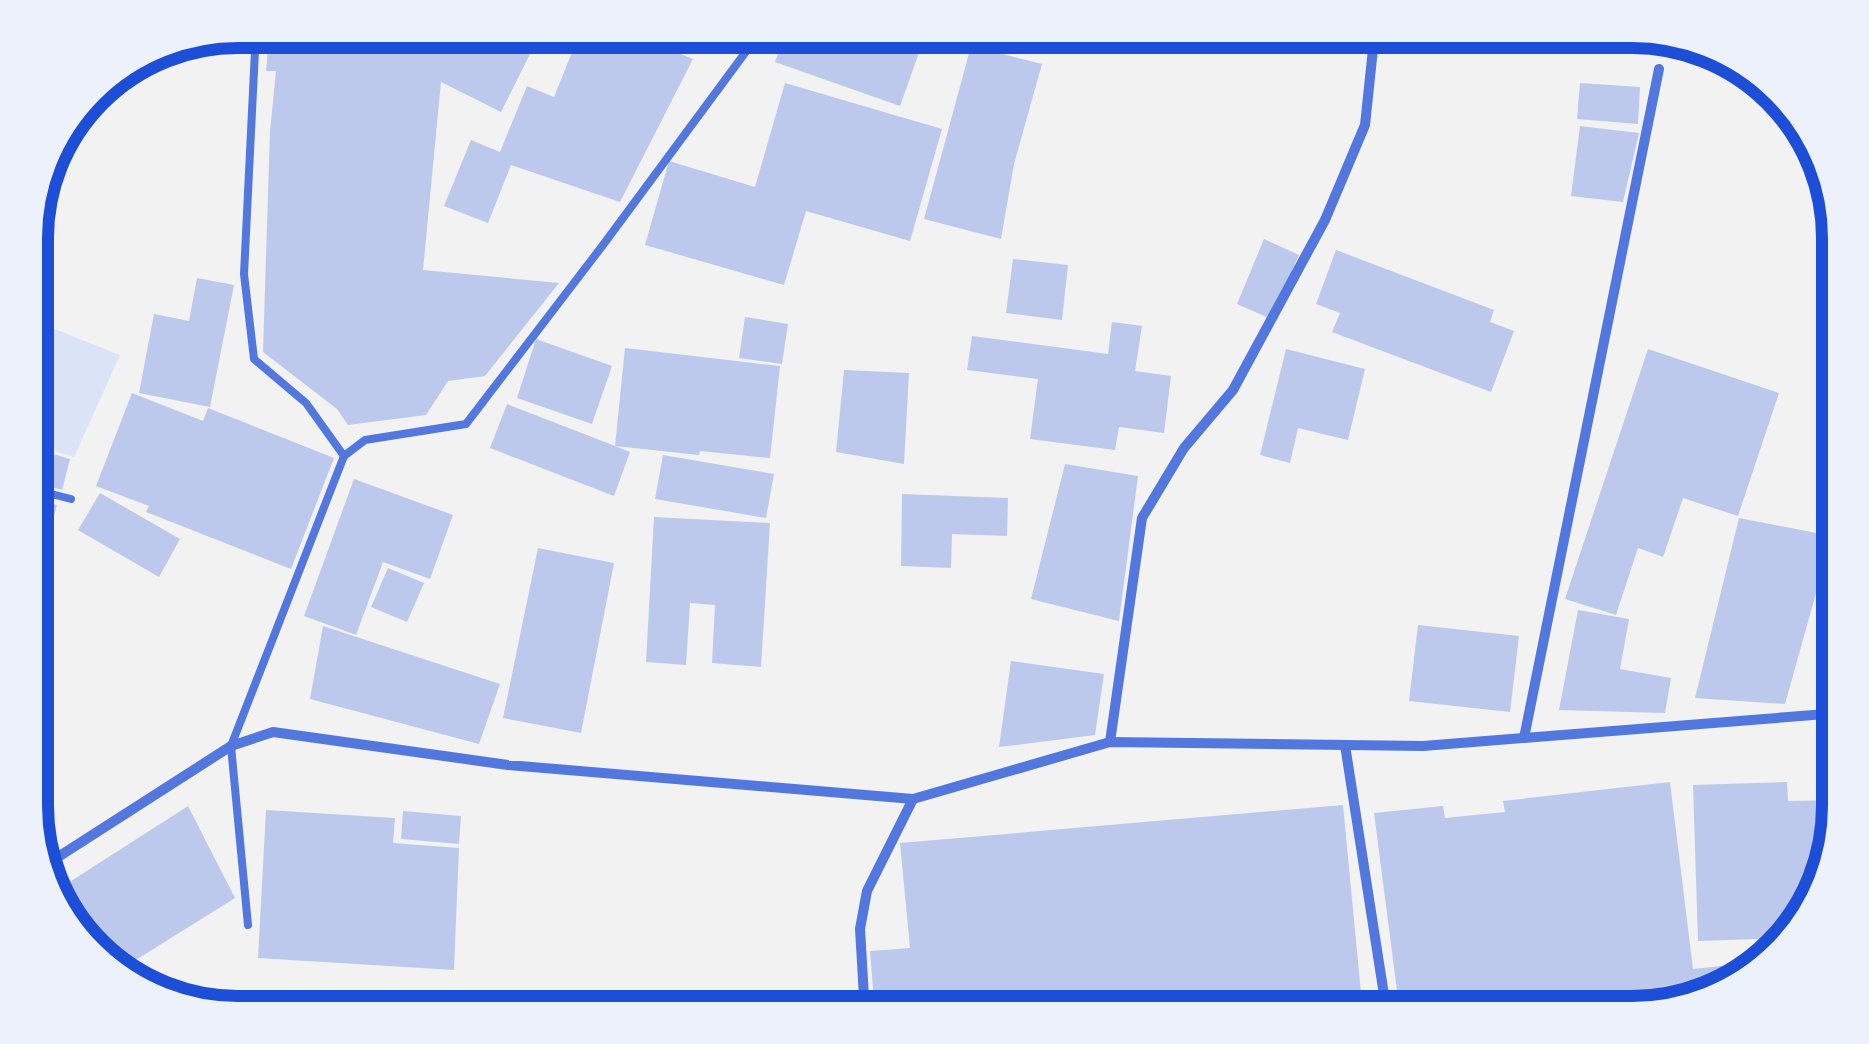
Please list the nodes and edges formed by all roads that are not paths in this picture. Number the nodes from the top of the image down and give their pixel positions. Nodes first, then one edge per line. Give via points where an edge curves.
1 (255, 48) edge
2 (748, 48) edge
3 (1373, 48) edge
4 (1658, 69) dead end
5 (344, 456) junction
6 (48, 493) edge
7 (71, 499) dead end
8 (1821, 715) edge
9 (1524, 738) junction
10 (1110, 742) junction
11 (1345, 745) junction
12 (231, 746) junction
13 (913, 799) junction
14 (55, 859) edge
15 (248, 925) dead end
16 (865, 996) edge
17 (1384, 996) edge

1 - 5 lane via 244,274 254,359 306,402
2 - 5 lane via 466,424 365,440
3 - 10 street via 1365,124 1325,220 1233,390 1184,448 1142,518
4 - 9 street
5 - 12 lane
6 - 7 lane
8 - 9 street
9 - 11 street
10 - 11 street
10 - 13 street
11 - 17 street
12 - 13 street via 273,732 508,765
12 - 14 street
12 - 15 lane
13 - 16 street via 867,891 860,929

